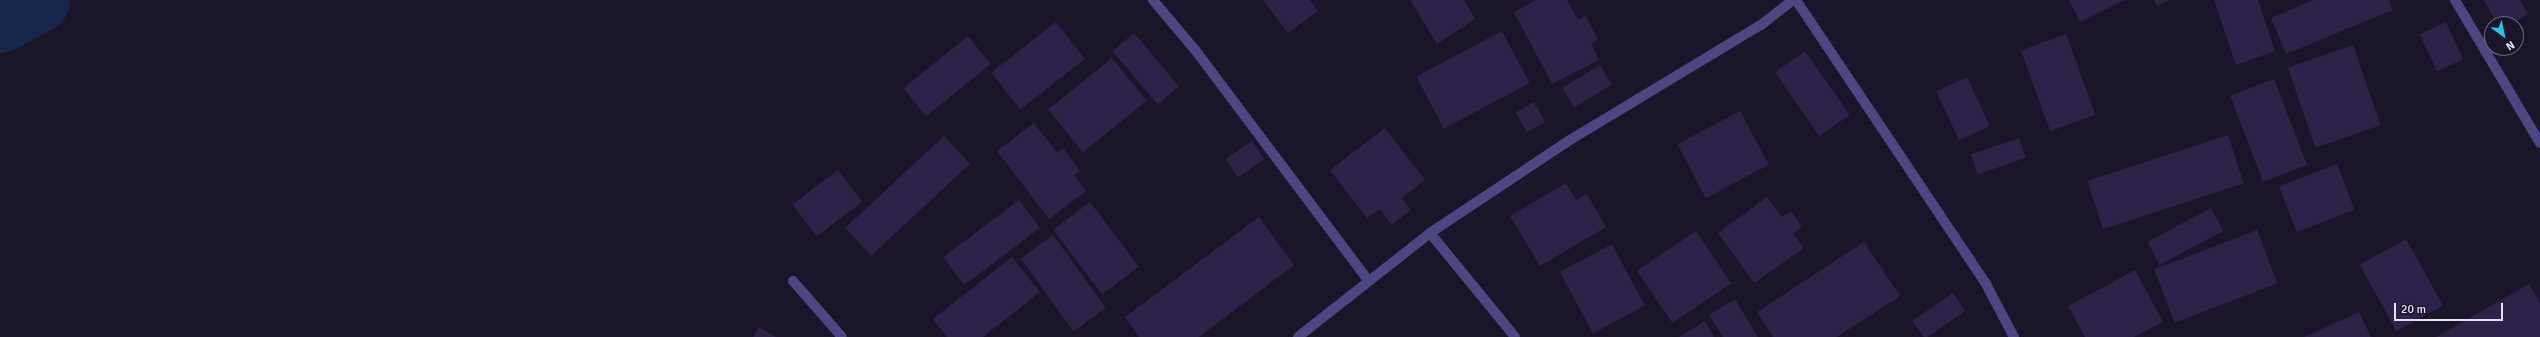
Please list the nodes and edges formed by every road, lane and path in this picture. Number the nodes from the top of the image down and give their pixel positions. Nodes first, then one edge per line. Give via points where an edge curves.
1 (1153, 0) edge
2 (1794, 0) edge
3 (2455, 0) edge
4 (2540, 143) edge
5 (1430, 233) junction
6 (1368, 280) junction
7 (793, 281) dead end
8 (842, 337) edge
9 (1298, 337) edge
10 (1515, 337) edge
11 (2014, 337) edge

1 - 6 street via 1196,51
2 - 5 street via 1761,25 1570,140
2 - 11 street via 1986,284
3 - 4 street
5 - 6 street
5 - 10 street
6 - 9 street
7 - 8 street

